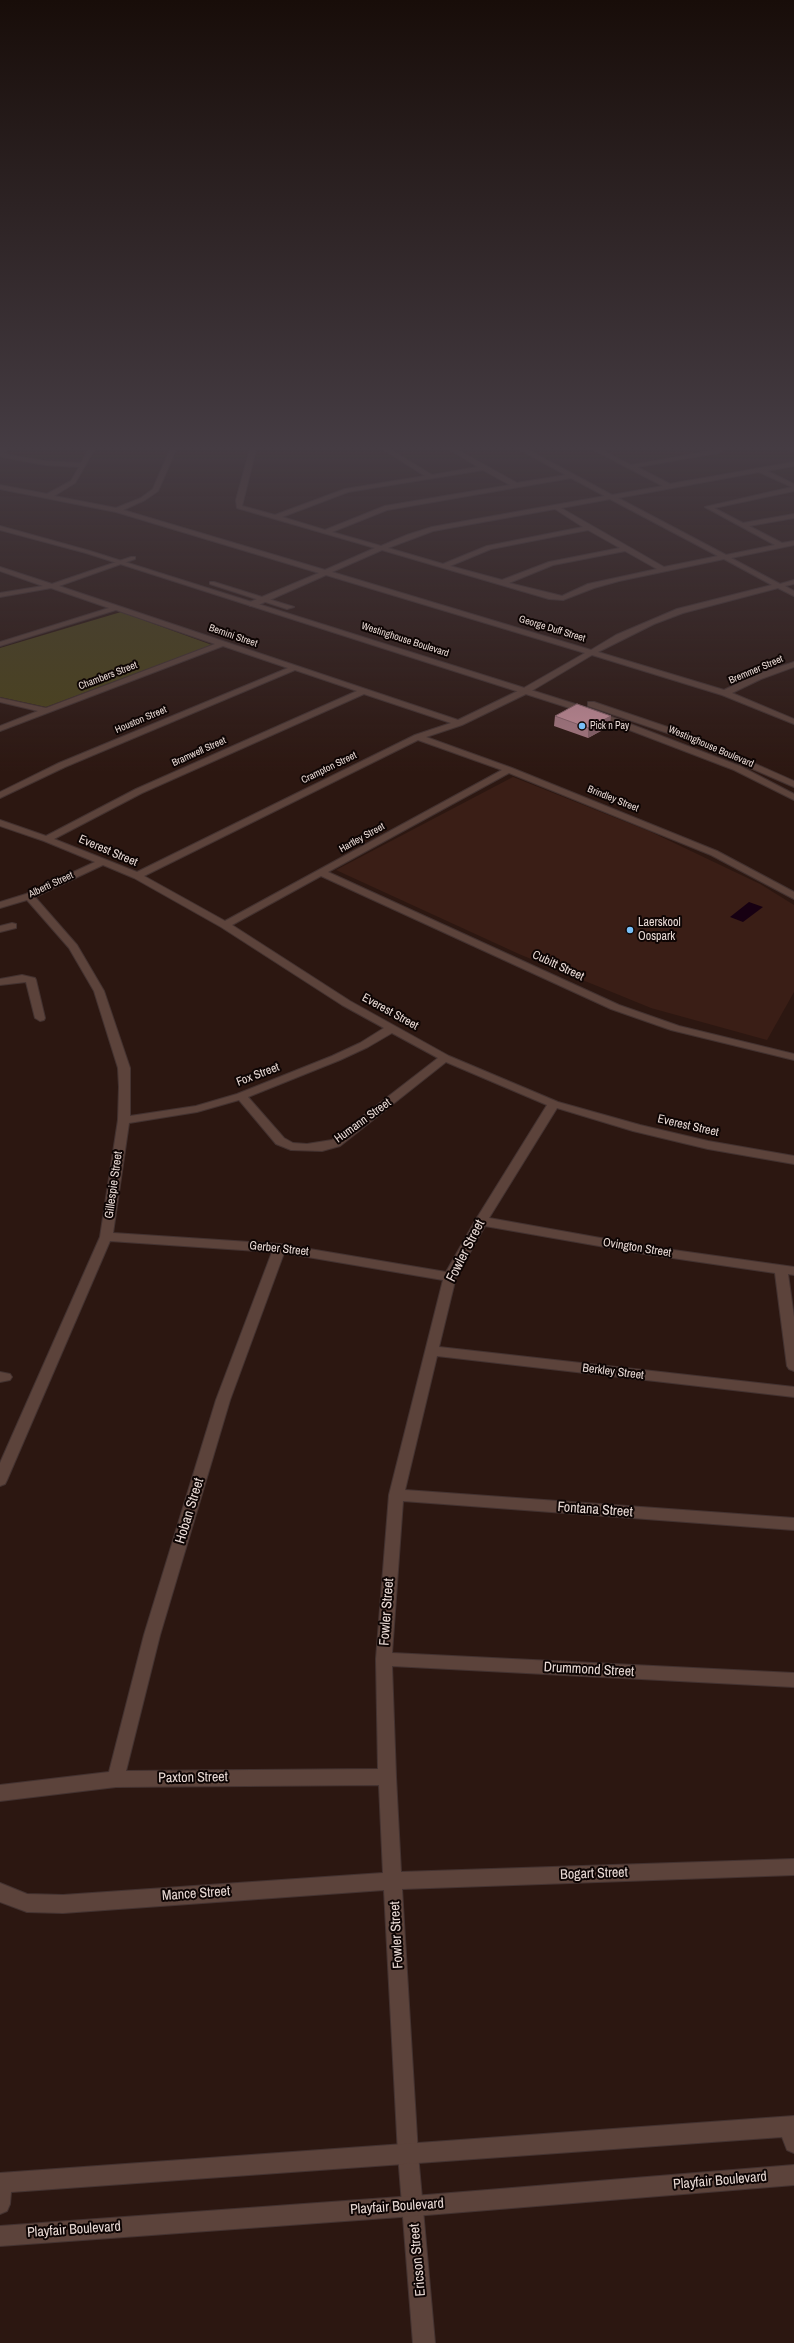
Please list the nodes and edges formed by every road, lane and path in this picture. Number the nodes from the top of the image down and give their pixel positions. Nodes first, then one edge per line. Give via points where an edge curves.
1 (95, 554) edge
2 (121, 554) edge
3 (264, 554) edge
4 (370, 554) edge
5 (401, 554) edge
6 (471, 554) edge
7 (597, 554) edge
8 (636, 554) edge
9 (718, 554) edge
10 (742, 554) edge
11 (133, 558) junction
12 (725, 558) junction
13 (120, 562) junction
14 (443, 566) junction
15 (0, 569) edge
16 (664, 570) junction
17 (326, 573) junction
18 (794, 582) edge
19 (502, 583) junction
20 (53, 586) junction
21 (778, 586) junction
22 (794, 594) edge
23 (0, 595) edge
24 (265, 599) junction
25 (253, 604) junction
26 (117, 608) junction
27 (296, 609) dead end
28 (326, 619) dead end
29 (224, 643) junction
30 (0, 644) edge
31 (594, 652) junction
32 (794, 664) edge
33 (292, 668) junction
34 (534, 686) junction
35 (525, 691) junction
36 (362, 692) junction
37 (725, 693) junction
38 (0, 700) edge
39 (47, 711) junction
40 (794, 722) edge
41 (459, 724) junction
42 (0, 729) edge
43 (418, 736) junction
44 (509, 770) junction
45 (794, 784) edge
46 (0, 795) edge
47 (794, 797) edge
48 (0, 823) edge
49 (47, 839) junction
50 (102, 862) junction
51 (322, 872) junction
52 (137, 876) junction
53 (29, 896) junction
54 (794, 896) edge
55 (0, 905) edge
56 (225, 925) junction
57 (12, 926) dead end
58 (0, 928) edge
59 (0, 982) edge
60 (40, 1018) dead end
61 (392, 1028) junction
62 (794, 1057) edge
63 (445, 1058) junction
64 (241, 1096) junction
65 (554, 1104) junction
66 (124, 1120) junction
67 (794, 1160) edge
68 (481, 1221) junction
69 (106, 1237) junction
70 (280, 1248) junction
71 (788, 1270) edge
72 (450, 1277) junction
73 (432, 1351) junction
74 (794, 1366) edge
75 (794, 1392) edge
76 (0, 1480) edge
77 (396, 1495) junction
78 (794, 1524) edge
79 (384, 1659) junction
80 (794, 1680) edge
81 (387, 1777) junction
82 (116, 1779) junction
83 (0, 1793) edge
84 (794, 1867) edge
85 (394, 1881) junction
86 (0, 1892) edge
87 (793, 2132) edge
88 (408, 2154) junction
89 (794, 2175) edge
90 (1, 2183) edge
91 (0, 2204) edge
92 (414, 2206) junction
93 (0, 2236) edge
94 (424, 2343) edge

1 - 13 street, Westinghouse Boulevard
2 - 11 street
3 - 17 street, George Duff Street
4 - 17 street
5 - 14 street
6 - 14 street
7 - 19 street via 551,563
8 - 16 street
9 - 12 street
10 - 12 street
11 - 13 street
11 - 24 street
12 - 16 street
12 - 21 street
13 - 20 street
13 - 25 street, Westinghouse Boulevard
14 - 19 street
15 - 20 street, Bernini Street
16 - 19 street via 601,583 560,598
17 - 24 street
17 - 31 street, George Duff Street
18 - 21 street, Crampton Street
20 - 23 street
20 - 26 street, Bernini Street
21 - 22 street
21 - 31 street, Crampton Street via 667,615 619,637
24 - 25 street
24 - 27 street
25 - 35 street, Westinghouse Boulevard
26 - 29 street, Bernini Street
26 - 30 street
28 - 34 street, Westinghouse Boulevard
29 - 33 street, Bernini Street
29 - 39 street, Chambers Street
31 - 34 street, Crampton Street
31 - 37 street, George Duff Street
32 - 37 street, Bremmer Street
33 - 36 street, Bernini Street
33 - 46 street, Houston Street via 62,765
34 - 35 street, Crampton Street
34 - 45 street, Westinghouse Boulevard via 662,727 744,760
35 - 41 street, Crampton Street
35 - 47 street, Westinghouse Boulevard via 666,739 737,768
36 - 41 street, Bernini Street
36 - 49 street, Bramwell Street via 139,791
37 - 40 street, George Duff Street
38 - 39 street
39 - 42 street, Chambers Street
41 - 43 street, Crampton Street
43 - 44 street, Brindley Street
43 - 52 street, Crampton Street
44 - 51 street, Hartley Street
44 - 54 street, Brindley Street via 658,829 769,881
48 - 49 street, Everest Street
49 - 50 street, Everest Street
50 - 52 street, Everest Street
50 - 53 street, Alberti Street
51 - 56 street, Hartley Street
51 - 62 street, Cubitt Street via 615,1007 675,1028
52 - 56 street, Everest Street
53 - 55 street, Alberti Street
53 - 66 street, Gillespie Street via 73,947 99,991 124,1068
56 - 61 street, Everest Street via 346,1003
57 - 58 street
59 - 60 street via 22,978 31,980
61 - 63 street, Everest Street
61 - 64 street, Fox Street via 336,1058
63 - 64 street, Humann Street via 336,1143 322,1147 291,1146 280,1141
63 - 65 street, Everest Street
64 - 66 street, Fox Street via 191,1111
65 - 67 street, Everest Street via 701,1143
65 - 68 street, Fowler Street
66 - 69 street, Gillespie Street
68 - 71 street, Ovington Street via 645,1250
68 - 72 street, Fowler Street
69 - 70 street, Gerber Street
69 - 76 street, Gillespie Street
70 - 72 street, Gerber Street
70 - 82 street, Hoban Street via 224,1400 152,1635
71 - 74 street
72 - 73 street, Fowler Street
73 - 75 street, Berkley Street
73 - 77 street, Fowler Street
77 - 78 street, Fontana Street
77 - 79 street, Fowler Street
79 - 80 street, Drummond Street
79 - 81 street, Fowler Street
81 - 82 street, Paxton Street
81 - 85 street, Fowler Street
82 - 83 street, Paxton Street
84 - 85 street, Bogart Street
85 - 86 street, Mance Street via 63,1904 28,1903 12,1899
85 - 88 street, Fowler Street
87 - 88 street
88 - 90 street
88 - 92 street, Ericson Street
89 - 92 street, Playfair Boulevard
90 - 91 street
92 - 93 street, Playfair Boulevard
92 - 94 street, Ericson Street

